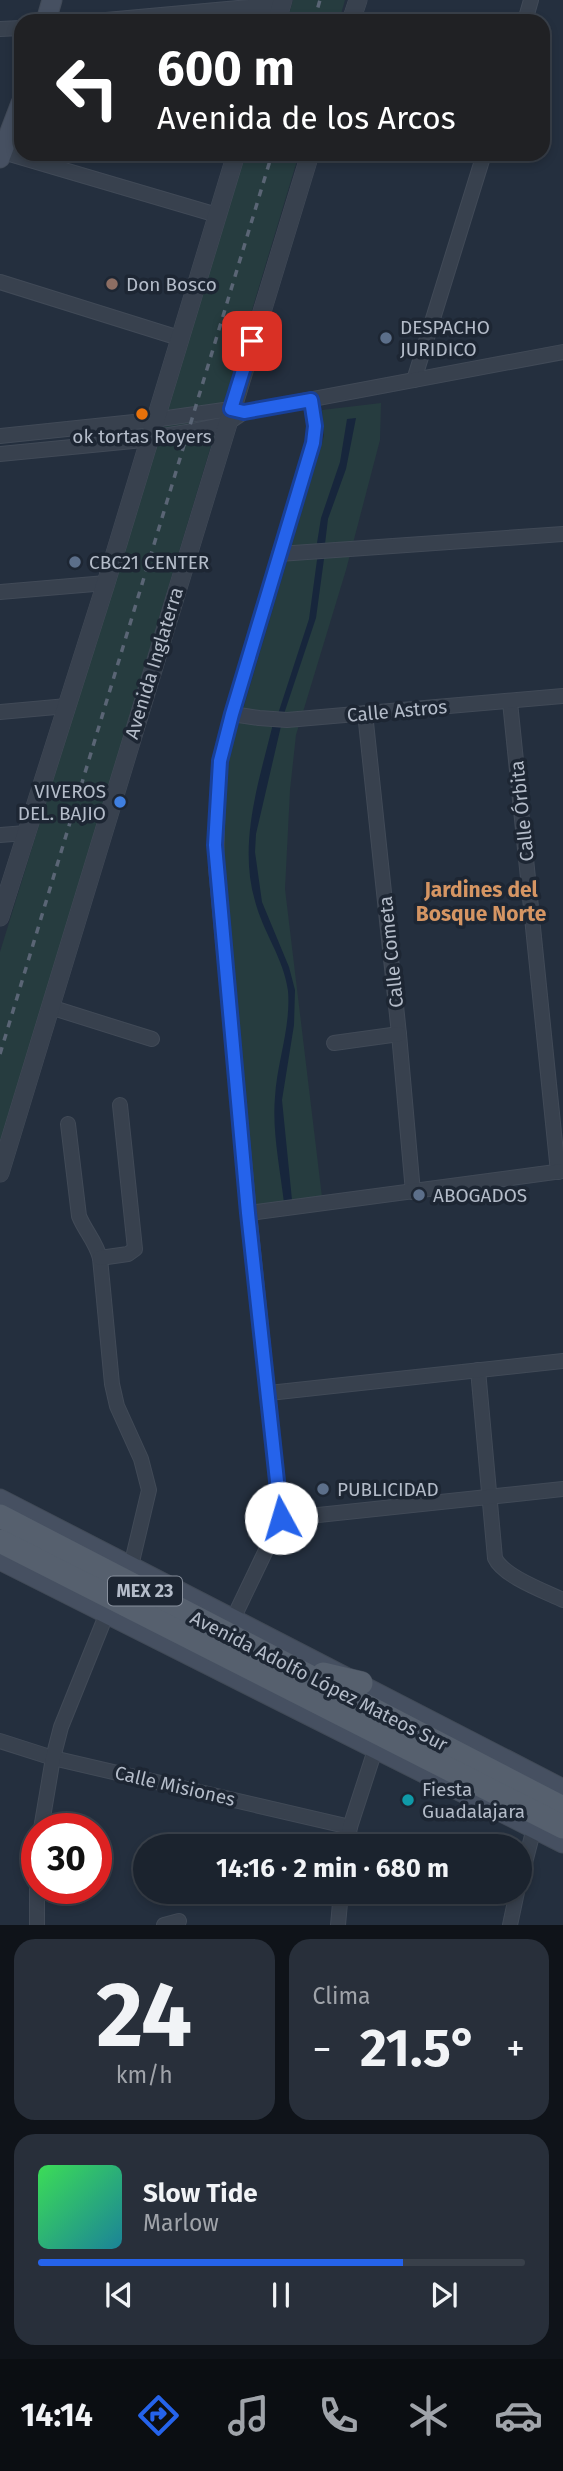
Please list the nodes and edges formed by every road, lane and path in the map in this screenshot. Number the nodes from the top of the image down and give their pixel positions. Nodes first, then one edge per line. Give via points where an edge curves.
1 (281, 8) edge
2 (195, 14) edge
3 (14, 121) edge
4 (1, 155) edge
5 (23, 161) edge
6 (234, 161) edge
7 (308, 161) edge
8 (482, 161) edge
9 (217, 215) junction
10 (0, 282) edge
11 (179, 338) junction
12 (563, 352) edge
13 (414, 380) junction
14 (311, 400) junction
15 (234, 415) junction
16 (151, 429) junction
17 (0, 436) edge
18 (0, 454) edge
19 (563, 534) edge
20 (279, 554) junction
21 (106, 583) junction
22 (0, 592) edge
23 (563, 696) edge
24 (510, 702) junction
25 (66, 706) junction
26 (0, 712) edge
27 (365, 713) junction
28 (232, 714) junction
29 (26, 833) junction
30 (0, 835) edge
31 (0, 917) edge
32 (50, 1007) junction
33 (400, 1034) junction
34 (152, 1039) dead end
35 (334, 1043) dead end
36 (120, 1105) dead end
37 (68, 1124) dead end
38 (560, 1172) edge
39 (0, 1174) edge
40 (413, 1192) junction
41 (248, 1213) junction
42 (98, 1251) junction
43 (563, 1361) edge
44 (478, 1370) junction
45 (269, 1393) junction
46 (563, 1489) edge
47 (489, 1496) junction
48 (0, 1499) edge
49 (0, 1516) edge
50 (281, 1518) junction
51 (0, 1541) edge
52 (0, 1560) edge
53 (131, 1566) junction
54 (563, 1600) edge
55 (107, 1613) junction
56 (233, 1619) junction
57 (286, 1675) junction
58 (361, 1683) junction
59 (345, 1733) junction
60 (0, 1741) edge
61 (376, 1747) junction
62 (53, 1758) junction
63 (563, 1789) edge
64 (563, 1808) edge
65 (44, 1813) edge
66 (350, 1827) junction
67 (563, 1827) edge
68 (534, 1828) junction
69 (349, 1834) edge
70 (532, 1836) edge
71 (563, 1843) edge
72 (37, 1904) edge
73 (340, 1904) edge
74 (514, 1904) edge
75 (37, 1925) edge
76 (338, 1925) edge
77 (510, 1925) edge

1 - 2 street
3 - 4 main road
5 - 9 street
6 - 9 street
7 - 15 street, Avenida Inglaterra
8 - 13 street
9 - 11 street
10 - 11 street
11 - 16 street
12 - 13 street
13 - 14 street
14 - 15 street
14 - 20 street via 313,443
15 - 16 street
15 - 32 street, Avenida Inglaterra
16 - 17 street
16 - 18 street
16 - 21 street
19 - 20 street
20 - 28 street
21 - 22 street
21 - 25 street
23 - 24 street, Calle Astros
24 - 27 street, Calle Astros
24 - 38 street, Calle Órbita
25 - 26 street
25 - 29 street
27 - 28 street, Calle Astros via 288,720
27 - 33 street, Calle Cometa
28 - 41 street via 220,761 216,867
29 - 30 street
29 - 31 street
32 - 34 street
32 - 39 street, Avenida Inglaterra
33 - 35 street
33 - 40 street, Calle Cometa
36 - 42 street via 136,1244 132,1252
37 - 42 street via 79,1216
38 - 40 street
40 - 41 street
41 - 45 street
42 - 53 street via 112,1384 149,1490
43 - 44 street
44 - 45 street
44 - 47 street
45 - 50 street
46 - 47 street
47 - 50 street
47 - 54 street via 499,1566
48 - 53 main road, Avenida Adolfo López Mateos Sur
49 - 57 main road, Avenida Adolfo López Mateos Sur / MEX 23
50 - 56 street
51 - 57 main road, Avenida Adolfo López Mateos Sur / MEX 23
52 - 55 main road, Avenida Adolfo López Mateos Sur
53 - 56 main road, Avenida Adolfo López Mateos Sur
55 - 59 main road, Avenida Adolfo López Mateos Sur
55 - 62 street
56 - 58 main road, Avenida Adolfo López Mateos Sur
57 - 58 main road
57 - 59 main road
57 - 64 main road, Avenida Adolfo López Mateos Sur / MEX 23
57 - 67 main road, Avenida Adolfo López Mateos Sur / MEX 23
58 - 63 main road, Avenida Adolfo López Mateos Sur
59 - 61 main road, Avenida Adolfo López Mateos Sur
60 - 62 street, Calle Misiones
61 - 66 street
61 - 68 main road, Avenida Adolfo López Mateos Sur
62 - 65 street
62 - 66 street, Calle Misiones
66 - 69 street
68 - 70 street
68 - 71 main road, Avenida Adolfo López Mateos Sur
72 - 75 street
73 - 76 street
74 - 77 street

